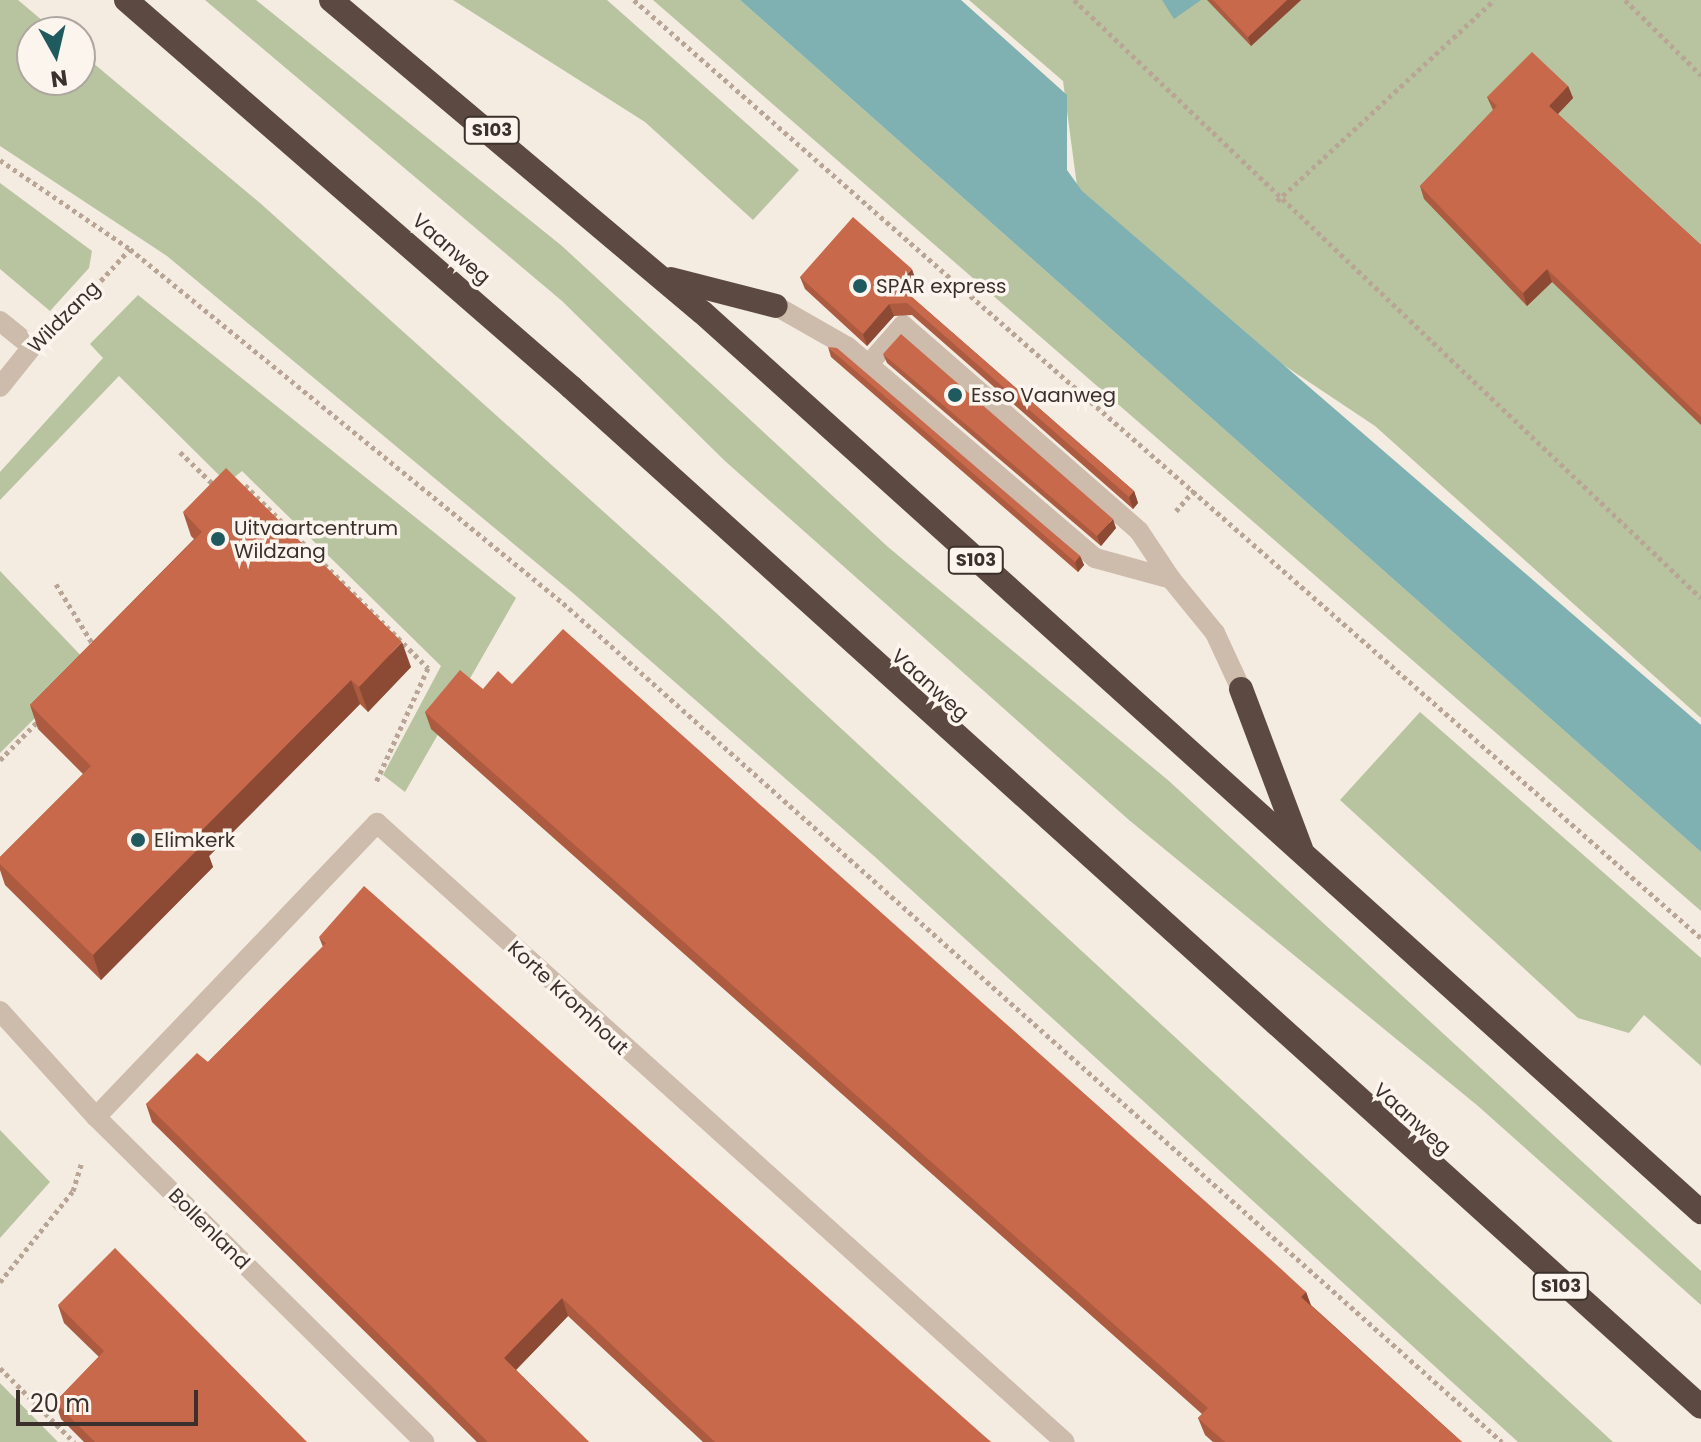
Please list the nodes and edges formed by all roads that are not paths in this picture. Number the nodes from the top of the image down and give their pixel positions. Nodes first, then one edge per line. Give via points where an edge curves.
1 (126, 0) edge
2 (331, 0) edge
3 (649, 266) junction
4 (776, 306) joint
5 (0, 321) edge
6 (868, 365) junction
7 (0, 387) edge
8 (1171, 579) junction
9 (1241, 689) joint
10 (1304, 855) junction
11 (0, 1011) edge
12 (96, 1117) junction
13 (1701, 1212) edge
14 (1671, 1385) junction
15 (1701, 1407) edge
16 (1701, 1419) edge
17 (424, 1442) edge
18 (1065, 1442) edge

1 - 14 highway, Vaanweg / S103 via 559,376
2 - 3 highway, S103
3 - 4 highway via 676,281
3 - 10 highway, S103
4 - 6 street
5 - 7 street, Wildzang via 32,347
6 - 8 street via 1095,558
6 - 8 street via 903,325 1139,531
8 - 9 street via 1208,622
9 - 10 highway
10 - 13 highway, S103
11 - 12 street, Bollenland
12 - 17 street, Bollenland
12 - 18 street, Korte Kromhout via 377,823
14 - 15 highway, Vaanweg / S103
14 - 16 highway

